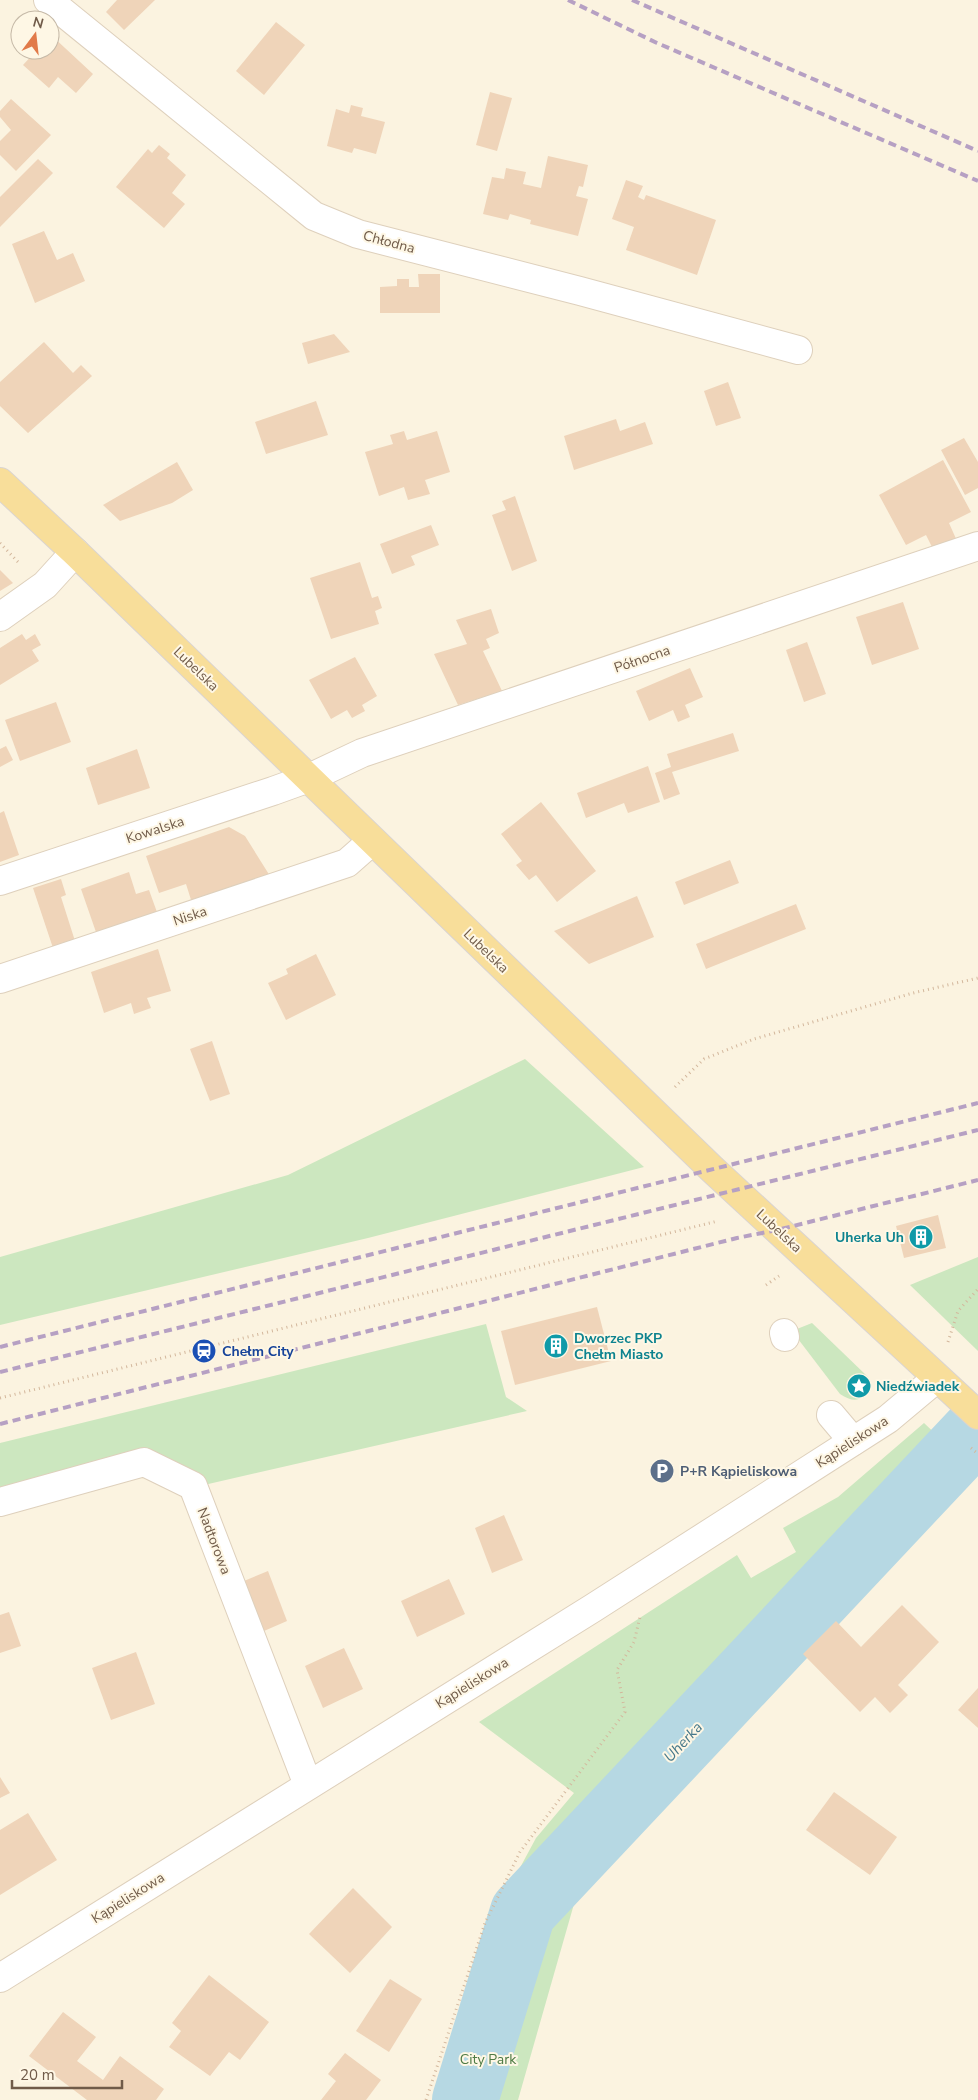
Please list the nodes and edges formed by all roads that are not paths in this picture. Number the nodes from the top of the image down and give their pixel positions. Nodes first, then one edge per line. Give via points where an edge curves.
1 (48, 0) edge
2 (798, 350) dead end
3 (0, 482) edge
4 (978, 546) edge
5 (75, 552) junction
6 (0, 617) edge
7 (309, 778) junction
8 (372, 841) junction
9 (0, 881) edge
10 (0, 979) edge
11 (937, 1378) junction
12 (831, 1415) dead end
13 (978, 1415) edge
14 (852, 1441) junction
15 (0, 1502) edge
16 (308, 1785) junction
17 (0, 1978) edge

1 - 2 street, Chłodna via 314,216 358,234
3 - 5 main road, Lubelska
4 - 7 street, Północna via 362,753
5 - 6 street via 45,585
5 - 7 main road, Lubelska
7 - 8 main road, Lubelska
7 - 9 street, Kowalska
8 - 10 street, Niska via 347,863
8 - 11 main road, Lubelska via 651,1110
11 - 13 main road, Lubelska
11 - 14 street, Kąpieliskowa via 888,1419
12 - 14 street
14 - 16 street, Kąpieliskowa via 593,1608
15 - 16 street, Nadtorowa via 144,1462 193,1486
16 - 17 street, Kąpieliskowa

